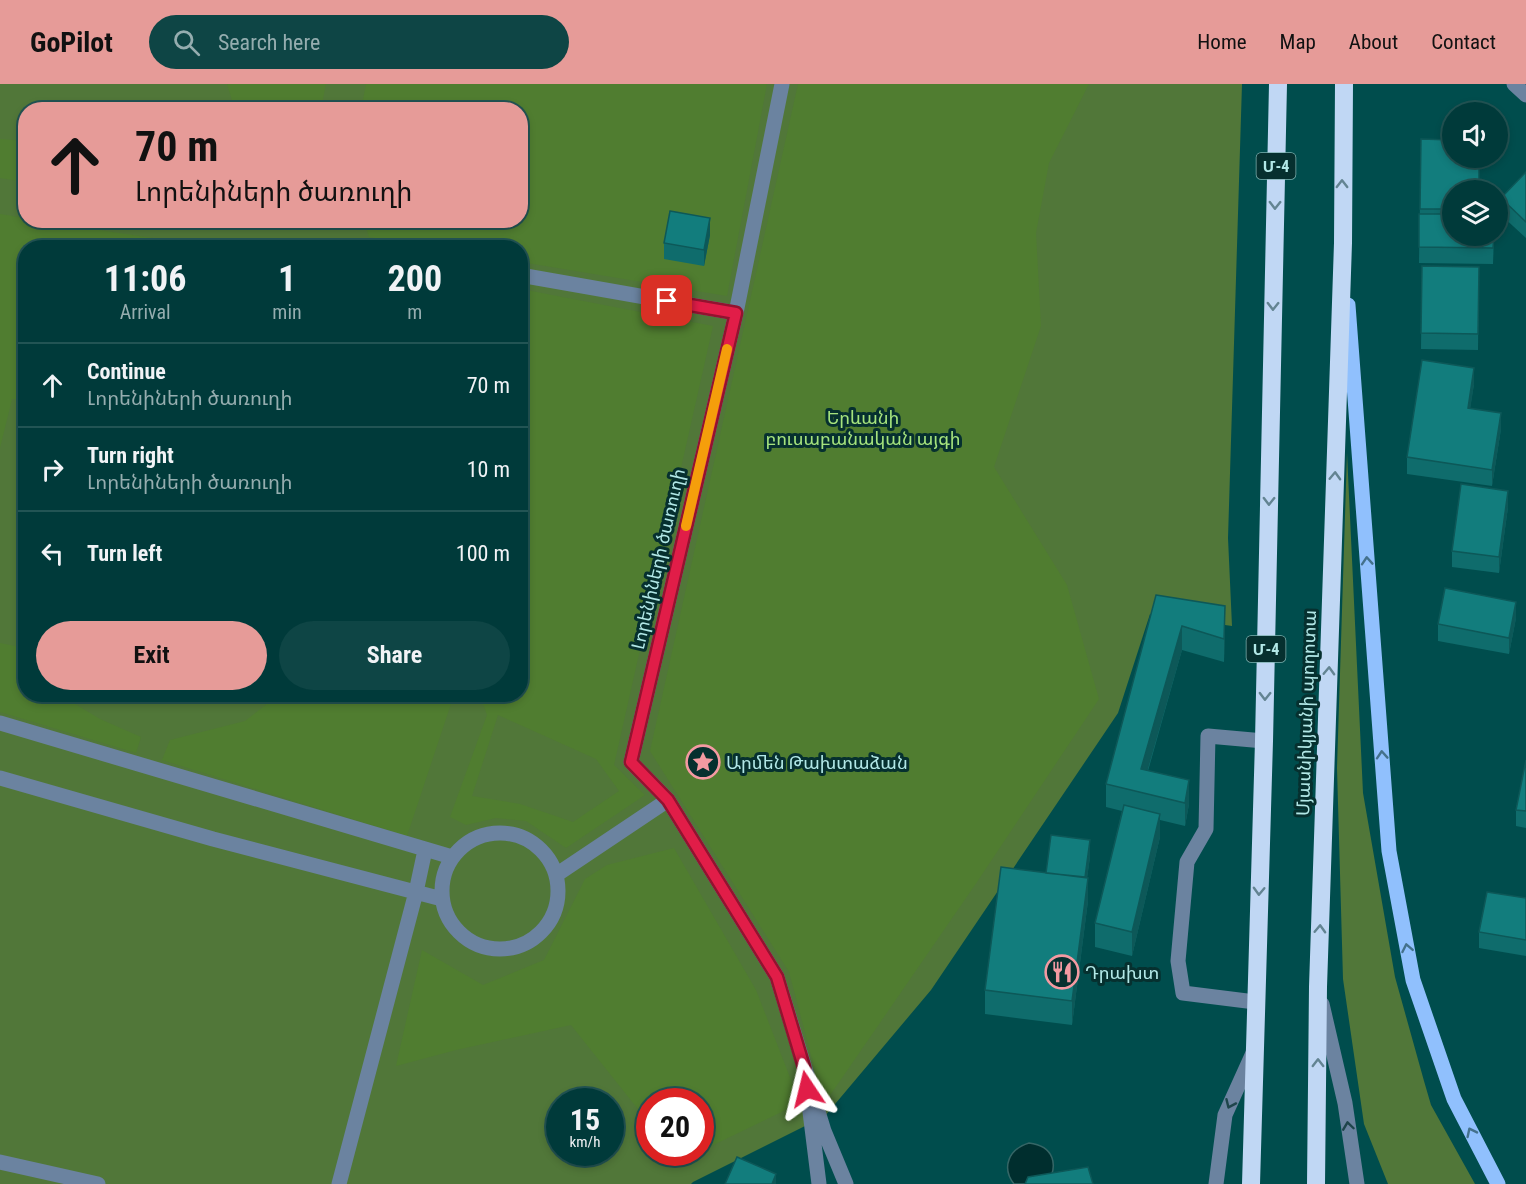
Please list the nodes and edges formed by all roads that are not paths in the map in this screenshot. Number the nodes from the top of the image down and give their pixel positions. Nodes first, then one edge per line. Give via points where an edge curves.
1 (782, 84) edge
2 (1278, 84) edge
3 (1344, 84) edge
4 (1514, 84) edge
5 (1526, 95) edge
6 (1343, 243) junction
7 (528, 276) edge
8 (736, 313) junction
9 (0, 723) edge
10 (1264, 741) junction
11 (0, 778) edge
12 (668, 800) junction
13 (425, 850) junction
14 (452, 857) junction
15 (556, 875) junction
16 (416, 892) junction
17 (442, 899) junction
18 (1318, 987) junction
19 (1255, 1002) junction
20 (1255, 1050) junction
21 (804, 1067) junction
22 (0, 1162) edge
23 (98, 1184) edge
24 (339, 1184) edge
25 (819, 1184) edge
26 (846, 1184) edge
27 (1216, 1184) edge
28 (1251, 1184) edge
29 (1316, 1184) edge
30 (1357, 1184) edge
31 (1498, 1184) edge

1 - 8 street
2 -> 10 highway, Մ-4
6 -> 3 highway, Մյասնիկյանի պողոտա
4 - 5 street
18 -> 6 highway, Մյասնիկյանի պողոտա
31 -> 6 main road via 1454,1099 1413,980 1389,851
7 - 8 street
8 - 12 street, Լորենիների ծառուղի via 631,762
9 - 13 street
10 -> 19 highway, Մ-4
10 - 19 street via 1208,736 1206,829 1188,862 1178,961 1183,993
11 - 16 street
12 - 15 street
12 - 21 street via 777,977
13 - 14 street
13 - 16 street
14 - 15 street via 468,842 488,834 510,833 530,841 546,856
14 - 17 street via 442,877
15 - 17 street via 558,899 550,921 534,939 512,948 488,949 466,939 450,922
16 - 17 street
16 - 24 street
29 -> 18 highway, Մյասնիկյանի պողոտա
30 -> 18 street via 1345,1103
19 - 20 highway, Մ-4
20 -> 27 street via 1225,1115
20 - 28 highway, Մ-4
21 - 25 street
21 - 26 street
22 - 23 street

